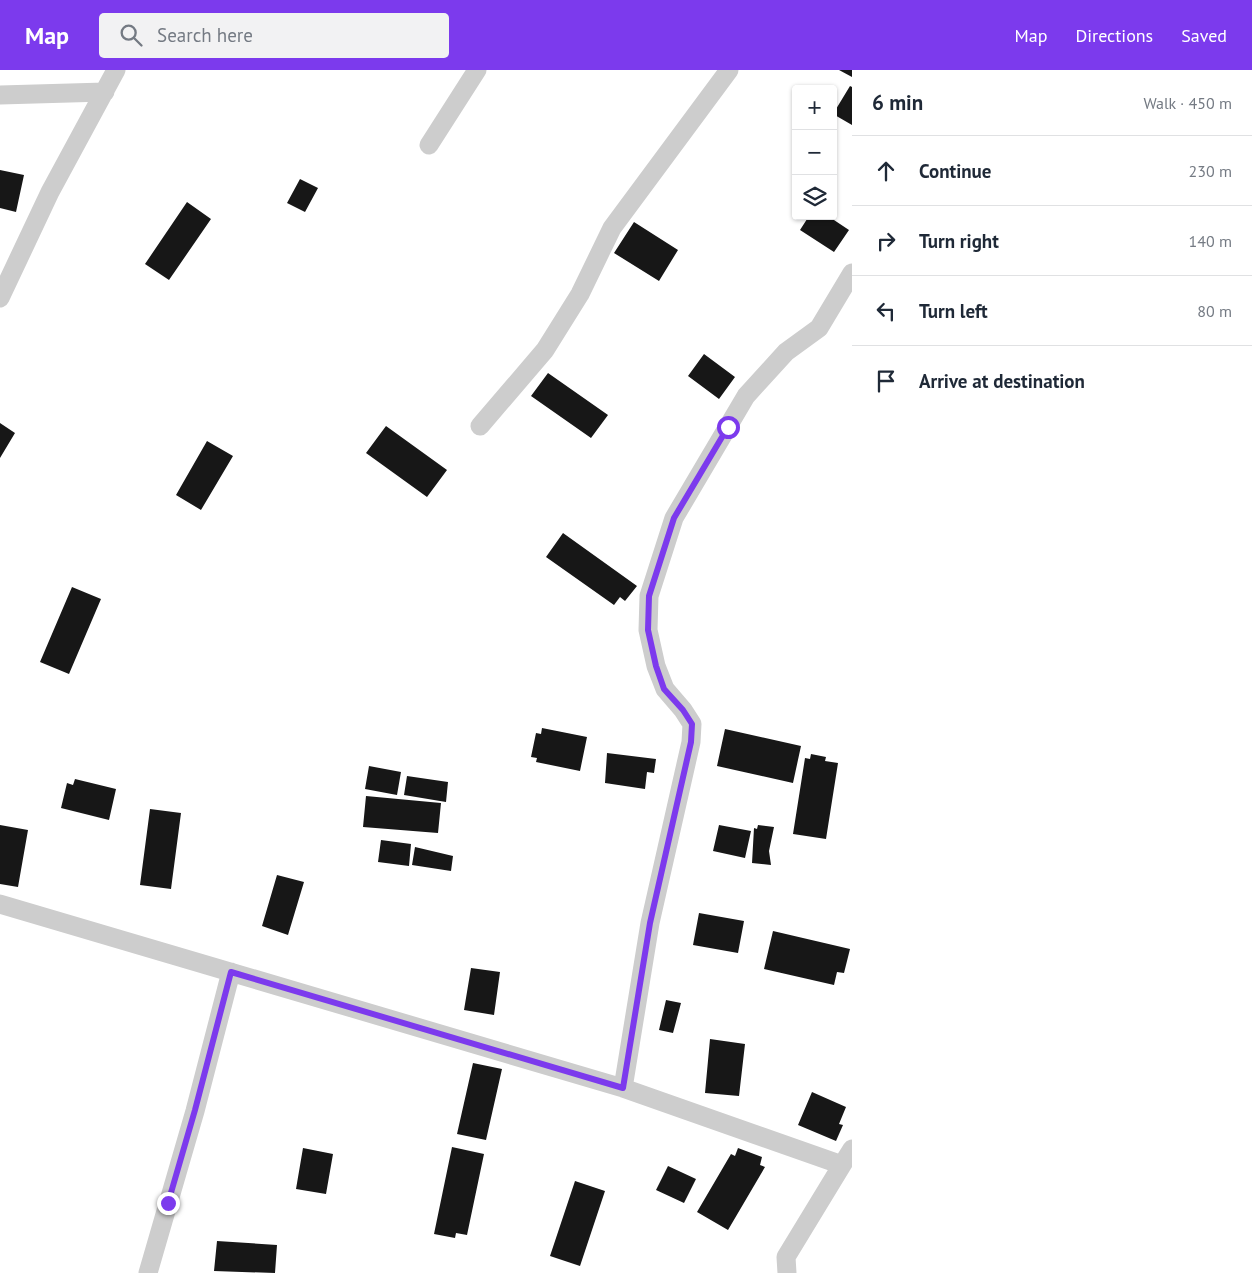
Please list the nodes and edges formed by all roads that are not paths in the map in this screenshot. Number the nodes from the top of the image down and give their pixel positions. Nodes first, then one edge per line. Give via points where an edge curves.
1 (116, 70) edge
2 (477, 70) edge
3 (729, 70) edge
4 (105, 92) junction
5 (0, 95) edge
6 (429, 145) dead end
7 (852, 273) edge
8 (0, 298) edge
9 (480, 426) dead end
10 (0, 904) edge
11 (231, 972) junction
12 (623, 1088) junction
13 (852, 1149) edge
14 (842, 1165) junction
15 (148, 1273) edge
16 (787, 1273) edge

1 - 4 street
2 - 6 street
3 - 9 street via 612,228 580,294 545,350
4 - 5 street
4 - 8 street via 50,192
7 - 12 street via 819,328 786,352 746,396 674,518 649,596 648,630 656,666 664,689 692,724 650,923
10 - 11 street
11 - 12 street
11 - 15 street
12 - 14 street
13 - 14 street
14 - 16 street via 786,1257

